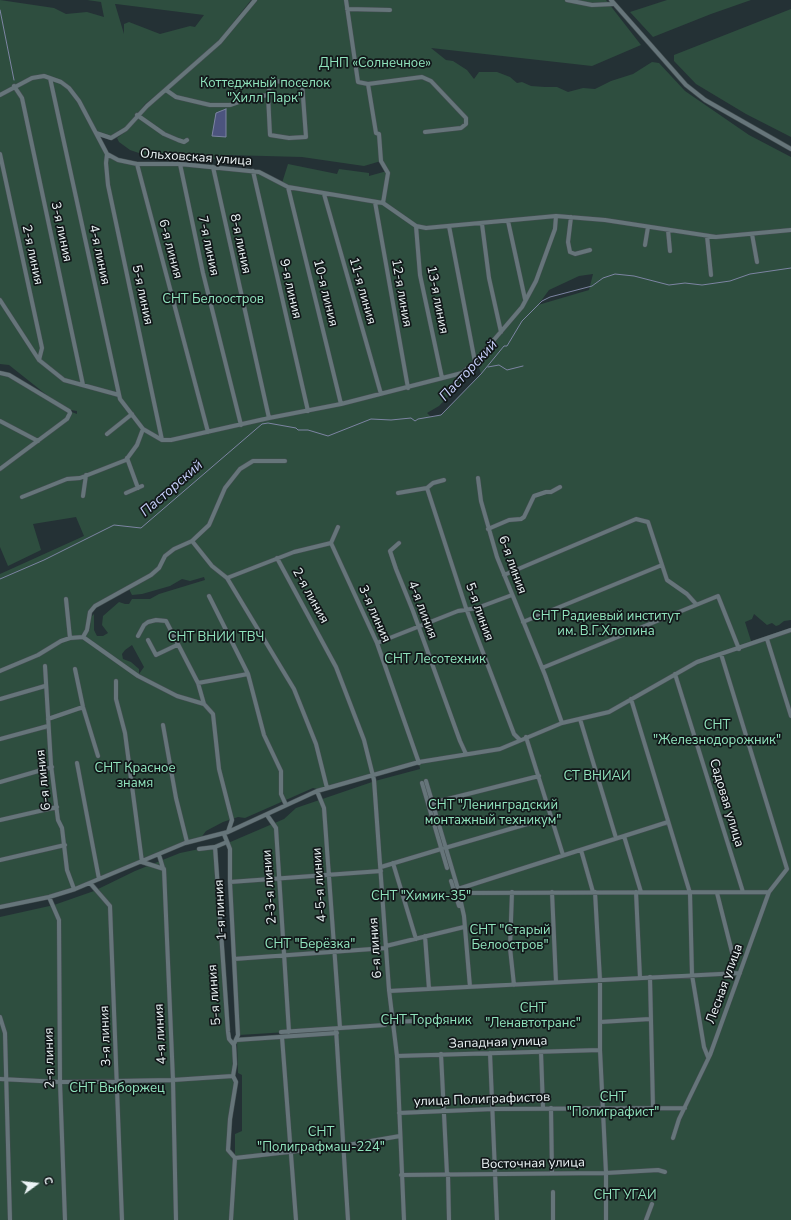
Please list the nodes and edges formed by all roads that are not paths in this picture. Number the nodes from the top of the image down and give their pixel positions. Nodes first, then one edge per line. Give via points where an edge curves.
1 (255, 0) edge
2 (346, 0) edge
3 (567, 0) edge
4 (612, 2) edge
5 (347, 9) junction
6 (390, 10) dead end
7 (50, 78) junction
8 (368, 84) junction
9 (14, 86) junction
10 (166, 90) junction
11 (0, 95) edge
12 (268, 95) junction
13 (137, 115) junction
14 (425, 132) dead end
15 (96, 133) junction
16 (187, 140) dead end
17 (791, 149) edge
18 (0, 154) edge
19 (107, 154) junction
20 (137, 164) junction
21 (180, 164) junction
22 (213, 167) junction
23 (253, 172) junction
24 (288, 187) junction
25 (324, 194) junction
26 (375, 202) junction
27 (383, 203) junction
28 (556, 216) junction
29 (571, 217) junction
30 (508, 221) junction
31 (482, 224) junction
32 (416, 226) junction
33 (449, 226) junction
34 (648, 227) junction
35 (668, 230) junction
36 (791, 230) edge
37 (752, 234) junction
38 (707, 236) junction
39 (645, 245) dead end
40 (590, 250) dead end
41 (670, 251) dead end
42 (757, 262) dead end
43 (711, 274) dead end
44 (525, 299) junction
45 (0, 300) edge
46 (501, 332) junction
47 (39, 360) junction
48 (475, 362) junction
49 (0, 373) edge
50 (442, 378) junction
51 (83, 385) junction
52 (408, 388) junction
53 (381, 394) junction
54 (119, 395) junction
55 (342, 404) junction
56 (308, 411) junction
57 (132, 414) junction
58 (269, 418) junction
59 (0, 421) edge
60 (241, 425) junction
61 (143, 429) junction
62 (208, 432) junction
63 (107, 434) dead end
64 (162, 440) junction
65 (38, 441) junction
66 (127, 458) junction
67 (285, 461) dead end
68 (0, 469) edge
69 (86, 475) junction
70 (478, 478) dead end
71 (444, 480) dead end
72 (560, 487) dead end
73 (427, 488) junction
74 (126, 493) dead end
75 (398, 493) dead end
76 (84, 496) dead end
77 (22, 497) dead end
78 (338, 527) dead end
79 (488, 528) junction
80 (192, 542) junction
81 (331, 543) junction
82 (399, 543) dead end
83 (277, 558) junction
84 (662, 565) junction
85 (504, 575) junction
86 (227, 578) junction
87 (512, 595) junction
88 (209, 596) dead end
89 (66, 599) dead end
90 (696, 604) junction
91 (467, 610) junction
92 (522, 622) junction
93 (419, 626) junction
94 (791, 630) edge
95 (138, 636) dead end
96 (70, 638) junction
97 (83, 638) junction
98 (767, 639) junction
99 (148, 640) dead end
100 (377, 643) junction
101 (177, 645) junction
102 (739, 648) junction
103 (721, 654) junction
104 (45, 666) dead end
105 (542, 668) junction
106 (75, 669) dead end
107 (0, 671) edge
108 (248, 674) junction
109 (675, 674) junction
110 (116, 681) dead end
111 (198, 684) junction
112 (45, 686) junction
113 (202, 697) junction
114 (0, 699) edge
115 (631, 699) junction
116 (198, 702) junction
117 (204, 704) junction
118 (83, 706) junction
119 (791, 716) edge
120 (48, 719) junction
121 (580, 719) junction
122 (562, 723) junction
123 (163, 725) dead end
124 (48, 726) junction
125 (526, 737) junction
126 (0, 739) edge
127 (520, 740) junction
128 (466, 754) junction
129 (98, 756) dead end
130 (77, 763) dead end
131 (419, 763) junction
132 (52, 767) junction
133 (373, 775) junction
134 (539, 776) junction
135 (0, 782) edge
136 (327, 788) junction
137 (317, 791) junction
138 (432, 803) junction
139 (286, 805) junction
140 (56, 808) junction
141 (267, 815) junction
142 (551, 817) junction
143 (0, 820) edge
144 (668, 822) junction
145 (226, 833) junction
146 (624, 836) junction
147 (616, 838) junction
148 (187, 842) junction
149 (227, 842) junction
150 (65, 845) junction
151 (215, 847) junction
152 (443, 848) junction
153 (199, 849) dead end
154 (581, 850) junction
155 (159, 855) junction
156 (563, 855) junction
157 (0, 860) edge
158 (142, 862) junction
159 (393, 863) junction
160 (163, 868) junction
161 (447, 868) dead end
162 (381, 869) junction
163 (329, 875) junction
164 (280, 878) junction
165 (99, 879) junction
166 (451, 881) dead end
167 (230, 882) junction
168 (90, 883) junction
169 (74, 889) junction
170 (457, 891) junction
171 (512, 892) junction
172 (552, 892) junction
173 (594, 892) junction
174 (639, 892) junction
175 (743, 892) junction
176 (769, 892) junction
177 (690, 893) junction
178 (717, 894) junction
179 (49, 897) junction
180 (0, 907) edge
181 (459, 907) dead end
182 (464, 927) junction
183 (425, 936) junction
184 (416, 939) junction
185 (386, 947) junction
186 (334, 952) junction
187 (284, 955) junction
188 (234, 959) junction
189 (734, 960) dead end
190 (740, 973) junction
191 (692, 975) junction
192 (650, 977) junction
193 (640, 978) junction
194 (600, 980) junction
195 (556, 982) junction
196 (514, 985) junction
197 (470, 987) junction
198 (429, 989) junction
199 (390, 991) junction
200 (0, 1017) edge
201 (461, 1019) dead end
202 (650, 1020) junction
203 (600, 1022) junction
204 (392, 1023) junction
205 (385, 1025) dead end
206 (337, 1030) junction
207 (289, 1032) junction
208 (282, 1034) junction
209 (236, 1040) junction
210 (600, 1050) junction
211 (541, 1052) junction
212 (490, 1053) junction
213 (441, 1054) junction
214 (397, 1056) junction
215 (708, 1057) junction
216 (233, 1076) junction
217 (0, 1079) edge
218 (5, 1079) junction
219 (173, 1080) junction
220 (118, 1081) junction
221 (60, 1082) junction
222 (543, 1108) junction
223 (551, 1108) junction
224 (602, 1108) junction
225 (653, 1108) junction
226 (685, 1108) junction
227 (493, 1109) junction
228 (444, 1111) junction
229 (399, 1113) junction
230 (400, 1136) junction
231 (673, 1138) dead end
232 (342, 1146) junction
233 (291, 1152) junction
234 (235, 1158) junction
235 (665, 1172) dead end
236 (606, 1173) junction
237 (447, 1174) junction
238 (552, 1174) junction
239 (402, 1175) junction
240 (496, 1175) junction
241 (553, 1192) dead end
242 (652, 1204) dead end
243 (10, 1220) edge
244 (65, 1220) edge
245 (122, 1220) edge
246 (176, 1220) edge
247 (231, 1220) edge
248 (296, 1220) edge
249 (348, 1220) edge
250 (404, 1220) edge
251 (449, 1220) edge
252 (498, 1220) edge
253 (553, 1220) edge
254 (606, 1220) edge
255 (646, 1220) edge

1 - 10 street via 220,42
2 - 5 street
3 - 4 street via 592,5
4 - 17 street via 686,85 705,100
5 - 6 street
5 - 8 street via 358,82
7 - 9 street via 32,78
7 - 15 street via 72,90
7 - 54 street, 4-я линия
8 - 14 street via 422,77 430,81 466,118 466,124 461,128
8 - 27 street via 376,133 379,134 381,161 388,174
9 - 11 street
9 - 51 street, 3-я линия via 22,98
10 - 12 street via 176,97 210,105 230,105
10 - 13 street
12 - 12 street via 270,135 306,137 302,83 271,81
13 - 15 street via 126,129 112,137
13 - 16 street via 164,134 184,142
15 - 19 street
18 - 47 street, 2-я линия via 42,348
19 - 20 street, Ольховская улица via 118,160
19 - 64 street, 5-я линия via 108,185
20 - 21 street, Ольховская улица
20 - 62 street, 6-я линия
21 - 22 street, Ольховская улица
21 - 60 street, 7-я линия via 203,273
22 - 23 street, Ольховская улица
22 - 58 street, 8-я линия
23 - 24 street, Ольховская улица via 268,176
23 - 56 street, 9-я линия
24 - 25 street, Ольховская улица
24 - 55 street, 10-я линия
25 - 26 street, Ольховская улица
25 - 53 street, 11-я линия
26 - 27 street, Ольховская улица
26 - 52 street, 12-я линия
27 - 32 street
28 - 29 street
28 - 30 street
28 - 44 street via 555,229 536,281
29 - 34 street
29 - 40 street via 568,242 570,252 575,254
30 - 31 street
30 - 44 street
31 - 33 street
31 - 46 street via 489,278
32 - 33 street
32 - 50 street, 13-я линия via 420,275
33 - 48 street
34 - 35 street
34 - 39 street
35 - 38 street
35 - 41 street
36 - 37 street
37 - 38 street
37 - 42 street
38 - 43 street
44 - 46 street via 522,307
45 - 47 street
46 - 48 street
47 - 51 street via 64,380
48 - 50 street via 462,373
49 - 65 street via 9,375 69,411 70,416
50 - 52 street
51 - 54 street
52 - 53 street
53 - 55 street
54 - 57 street, 4-я линия
55 - 56 street
56 - 58 street
57 - 61 street, 4-я линия
57 - 63 street
58 - 60 street
59 - 65 street
60 - 62 street
61 - 64 street
61 - 66 street
62 - 64 street
65 - 68 street
66 - 69 street
66 - 74 street via 140,486
67 - 80 street via 253,461 240,469 225,488 209,525
69 - 76 street
69 - 77 street via 67,479
70 - 79 street, 6-я линия
71 - 73 street
72 - 79 street via 534,496 521,518
73 - 75 street
73 - 91 street, 5-я линия
78 - 81 street
79 - 85 street, 6-я линия
80 - 86 street via 212,566
80 - 97 street via 169,553 151,575 95,606 90,612
81 - 83 street
81 - 100 street, 3-я линия
82 - 93 street, 4-я линия via 390,551
83 - 86 street
83 - 133 street, 2-я линия via 336,667 364,740
84 - 85 street via 648,522 636,519
84 - 90 street via 667,580 688,594
84 - 92 street
85 - 87 street, 6-я линия
86 - 136 street via 294,689 323,766
87 - 91 street
87 - 92 street, 6-я линия
88 - 108 street
89 - 96 street
90 - 102 street via 720,597
90 - 105 street
91 - 93 street
91 - 127 street, 5-я линия via 514,734
92 - 105 street, 6-я линия
93 - 100 street
93 - 128 street, 4-я линия
94 - 98 street
95 - 101 street via 148,622 163,620 167,623
96 - 97 street
96 - 107 street via 58,642 24,662
97 - 116 street via 138,676 177,696
98 - 102 street
98 - 119 street
99 - 101 street via 156,656
100 - 131 street, 3-я линия
101 - 111 street
102 - 103 street
103 - 109 street via 697,662
103 - 176 street, Лесная улица via 787,869
104 - 112 street, 6-я линия
105 - 122 street, 6-я линия
106 - 118 street
108 - 111 street
108 - 139 street via 264,735 281,771 281,794
109 - 115 street
109 - 175 street, Садовая улица
110 - 158 street via 116,700 125,733
111 - 113 street
112 - 114 street
112 - 120 street, 6-я линия
113 - 116 street
113 - 117 street
115 - 121 street via 609,712
115 - 144 street
116 - 117 street
117 - 145 street via 213,714 219,769 232,820
118 - 120 street
118 - 129 street
120 - 124 street, 6-я линия
121 - 122 street
121 - 147 street
122 - 125 street
123 - 148 street
124 - 126 street
124 - 132 street, 6-я линия
125 - 127 street
125 - 134 street
127 - 128 street via 500,749
128 - 131 street
130 - 165 street
131 - 133 street
132 - 135 street
132 - 140 street, 6-я линия
133 - 136 street
133 - 162 street, 6-я линия
134 - 138 street
134 - 142 street
136 - 137 street
137 - 139 street
137 - 163 street, 4-5-я линии via 324,808
138 - 152 street
138 - 152 street via 424,782
139 - 141 street
140 - 143 street
140 - 150 street, 6-я линия
141 - 145 street
141 - 164 street, 2-3-я линии via 276,828
142 - 152 street
142 - 156 street
144 - 146 street
144 - 177 street
145 - 148 street
145 - 149 street, 1-я линия
146 - 147 street
146 - 174 street
147 - 154 street
148 - 155 street
149 - 151 street
149 - 167 street, 1-я линия via 230,849
150 - 157 street
150 - 169 street, 6-я линия via 67,870
151 - 153 street
151 - 209 street, 5-я линия via 228,1032 229,1039
152 - 159 street
152 - 161 street
152 - 170 street
154 - 156 street
154 - 173 street
155 - 158 street
155 - 160 street, 4-я линия
156 - 170 street
158 - 160 street
158 - 165 street
159 - 162 street
159 - 184 street
160 - 219 street, 4-я линия
162 - 163 street
162 - 185 street, 6-я линия
163 - 164 street
163 - 186 street, 4-5-я линии
164 - 167 street
164 - 187 street, 2-3-я линии
165 - 168 street
166 - 170 street
167 - 188 street, 1-я линия
168 - 169 street
168 - 220 street, 3-я линия via 110,906
169 - 179 street
170 - 171 street
170 - 181 street
170 - 182 street via 464,916
171 - 172 street
171 - 196 street via 510,948
172 - 173 street
172 - 195 street
173 - 174 street
173 - 194 street
174 - 177 street
174 - 193 street
175 - 176 street
175 - 178 street
176 - 190 street, Лесная улица
177 - 178 street
177 - 191 street
178 - 189 street
179 - 180 street
179 - 221 street, 2-я линия via 58,920
182 - 183 street
182 - 197 street
183 - 184 street
183 - 198 street
184 - 185 street
185 - 186 street
185 - 199 street, 6-я линия
186 - 187 street
186 - 206 street, 4-5-я линии
187 - 188 street
187 - 207 street, 2-3-я линии
188 - 209 street, 1-я линия
190 - 191 street
190 - 215 street, Лесная улица
191 - 192 street
191 - 215 street via 704,1047
192 - 193 street
192 - 202 street
193 - 194 street
194 - 195 street
194 - 203 street
195 - 196 street
196 - 197 street
197 - 198 street
198 - 199 street
199 - 204 street, 6-я линия
200 - 218 street via 5,1033
201 - 204 street
202 - 203 street
202 - 225 street
203 - 210 street
204 - 214 street
205 - 206 street
206 - 207 street
206 - 208 street
206 - 232 street
207 - 208 street
208 - 209 street
208 - 233 street
209 - 216 street, 5-я линия
210 - 211 street, Западная улица
210 - 224 street
211 - 212 street, Западная улица
211 - 222 street
212 - 213 street, Западная улица
212 - 227 street
213 - 214 street, Западная улица
213 - 228 street
214 - 229 street
215 - 226 street, Лесная улица
216 - 219 street
216 - 234 street, 5-я линия via 236,1082 228,1150
217 - 218 street
218 - 221 street
218 - 243 street
219 - 220 street
219 - 246 street, 4-я линия
220 - 221 street
220 - 245 street, 3-я линия
221 - 244 street, 2-я линия
222 - 223 street, улица Полиграфистов
222 - 227 street, улица Полиграфистов
223 - 224 street, улица Полиграфистов
223 - 238 street
224 - 225 street, улица Полиграфистов
224 - 236 street
225 - 226 street, улица Полиграфистов
226 - 231 street, Лесная улица
227 - 228 street, улица Полиграфистов
227 - 240 street
228 - 229 street, улица Полиграфистов
228 - 237 street
229 - 230 street
230 - 232 street
230 - 239 street
232 - 233 street
232 - 249 street
233 - 234 street
233 - 248 street
234 - 247 street
235 - 236 street, Восточная улица via 658,1170
236 - 238 street, Восточная улица
236 - 254 street
237 - 239 street, Восточная улица
237 - 240 street, Восточная улица
237 - 251 street
238 - 240 street, Восточная улица
239 - 250 street
240 - 252 street
241 - 253 street
242 - 255 street

